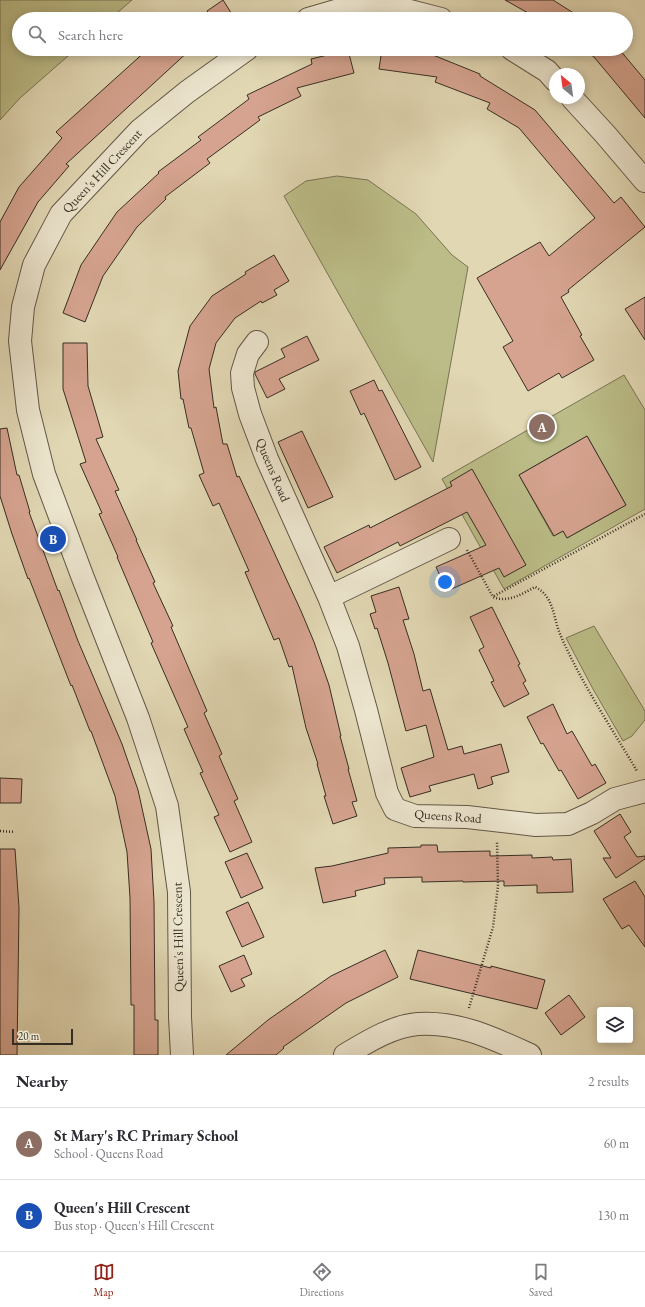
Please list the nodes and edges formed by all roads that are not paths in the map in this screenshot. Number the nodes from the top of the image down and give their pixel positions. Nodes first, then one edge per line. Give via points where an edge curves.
1 (332, 12) edge
2 (414, 12) edge
3 (237, 56) edge
4 (523, 56) edge
5 (549, 74) edge
6 (578, 104) edge
7 (645, 181) edge
8 (257, 342) dead end
9 (449, 540) road end
10 (328, 597) junction
11 (643, 784) edge
12 (182, 1055) edge
13 (345, 1055) edge
14 (530, 1055) edge

1 - 2 street via 373,5
3 - 12 street, Queen's Hill Crescent via 140,130 61,214 34,265 23,307 21,334 28,410 44,474 138,718 167,806 179,892
4 - 5 street
6 - 7 street
8 - 10 street, Queens Road via 248,354 242,373 250,414 267,459
9 - 10 street
10 - 11 street, Queens Road via 348,646 387,793 395,809 415,816 467,817 536,825 568,824
13 - 14 street via 394,1030 418,1024 463,1029 484,1035

